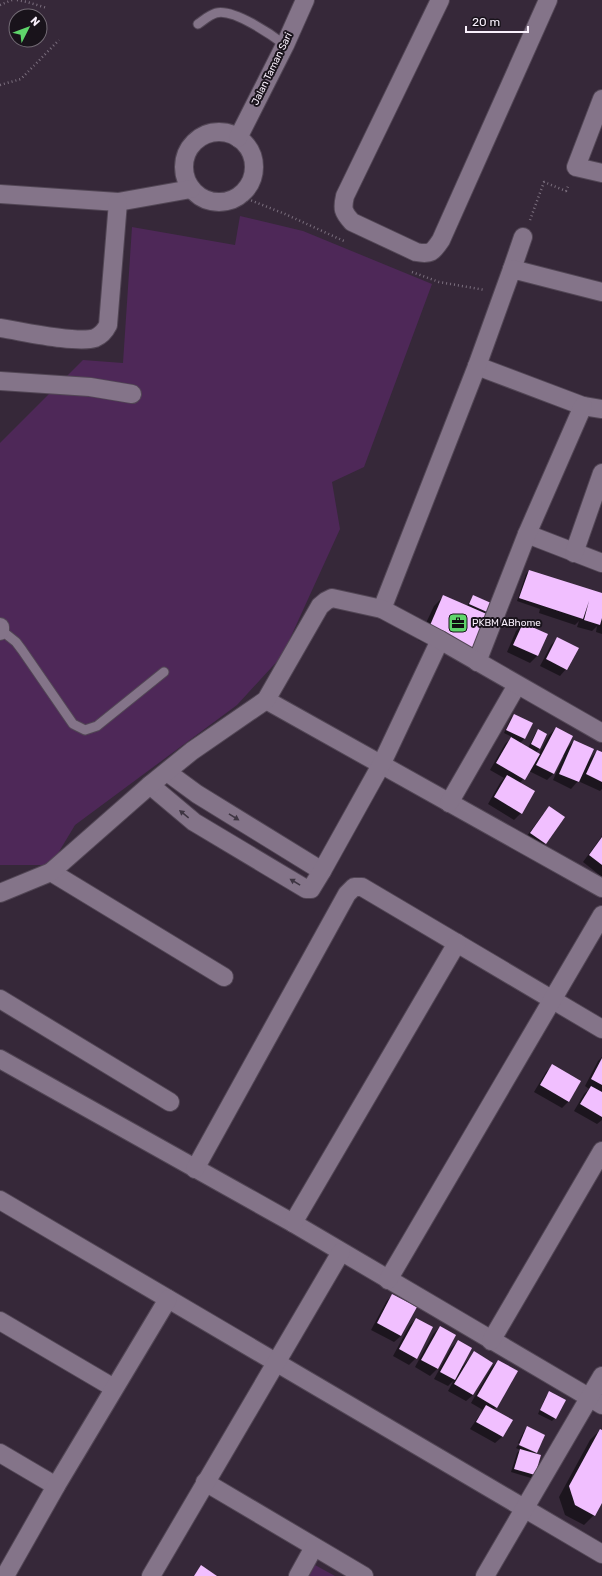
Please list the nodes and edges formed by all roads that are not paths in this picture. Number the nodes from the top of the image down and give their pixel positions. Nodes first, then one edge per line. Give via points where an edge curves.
1 (305, 0) edge
2 (440, 0) edge
3 (548, 0) edge
4 (198, 24) dead end
5 (285, 45) junction
6 (602, 99) edge
7 (238, 138) junction
8 (602, 173) edge
9 (190, 188) junction
10 (0, 194) edge
11 (118, 202) junction
12 (523, 237) road end
13 (512, 269) junction
14 (602, 292) edge
15 (0, 328) edge
16 (477, 366) junction
17 (0, 381) edge
18 (132, 394) dead end
19 (583, 406) junction
20 (602, 409) edge
21 (602, 473) edge
22 (527, 534) junction
23 (574, 553) junction
24 (602, 563) edge
25 (382, 609) junction
26 (0, 629) edge
27 (440, 640) junction
28 (477, 662) junction
29 (164, 672) dead end
30 (517, 685) junction
31 (266, 700) junction
32 (602, 733) edge
33 (381, 765) junction
34 (168, 772) junction
35 (150, 785) junction
36 (449, 803) junction
37 (322, 871) junction
38 (51, 872) junction
39 (602, 888) edge
40 (0, 892) edge
41 (602, 915) edge
42 (456, 943) junction
43 (224, 976) dead end
44 (0, 999) edge
45 (552, 1000) junction
46 (602, 1029) edge
47 (0, 1059) edge
48 (170, 1102) dead end
49 (602, 1151) edge
50 (195, 1169) junction
51 (0, 1200) edge
52 (293, 1223) junction
53 (340, 1252) junction
54 (388, 1280) junction
55 (168, 1299) junction
56 (0, 1321) edge
57 (491, 1341) junction
58 (276, 1362) junction
59 (602, 1376) edge
60 (114, 1388) junction
61 (595, 1402) edge
62 (0, 1453) edge
63 (206, 1482) junction
64 (56, 1486) junction
65 (524, 1509) junction
66 (314, 1547) junction
67 (602, 1554) edge
68 (5, 1576) edge
69 (151, 1576) edge
70 (298, 1576) edge
71 (364, 1576) edge
72 (485, 1576) edge

1 - 5 street, Jalan Taman Sari
2 - 3 street via 345,196 343,206 345,214 352,222 416,252 427,254 435,249 441,240
4 - 5 lane via 218,12 227,14 247,21
5 - 7 street, Jalan Taman Sari
6 - 8 street via 576,166
7 - 9 street via 227,132 214,132 203,135 193,143 186,153 183,165
7 - 9 street via 248,147 254,160 254,173 249,186 240,196 227,202 213,202 201,198
9 - 11 street
10 - 11 street
11 - 15 street via 108,325 104,333 88,339
12 - 13 street
13 - 14 street
13 - 16 street
16 - 19 street
16 - 25 street
17 - 18 street via 90,387
19 - 20 street
19 - 22 street
21 - 23 street
22 - 23 street
22 - 28 street
23 - 24 street
25 - 27 street
25 - 31 street via 340,598 326,601 320,606
26 - 29 lane via 16,642 73,724 86,730 97,726
27 - 28 street
27 - 33 street
28 - 30 street
30 - 32 street
30 - 36 street
31 - 33 street
31 - 34 street via 192,751
33 - 36 street
33 - 37 street
34 - 35 street
34 -> 37 street via 197,794
37 -> 35 street via 314,886 306,889 194,822
35 - 38 street
36 - 39 street
38 - 40 street
38 - 43 street
41 - 45 street
42 - 45 street
42 - 50 street via 362,887 354,887 347,894
42 - 52 street
44 - 48 street
45 - 46 street
45 - 54 street
47 - 50 street
49 - 57 street
50 - 52 street
51 - 55 street
52 - 53 street
53 - 54 street
53 - 58 street
54 - 57 street
55 - 58 street
55 - 60 street
56 - 60 street
57 - 61 street
58 - 63 street
58 - 65 street
59 - 61 street
60 - 64 street
61 - 65 street
62 - 64 street
63 - 66 street
63 - 69 street
64 - 68 street
65 - 67 street
65 - 72 street
66 - 70 street
66 - 71 street

